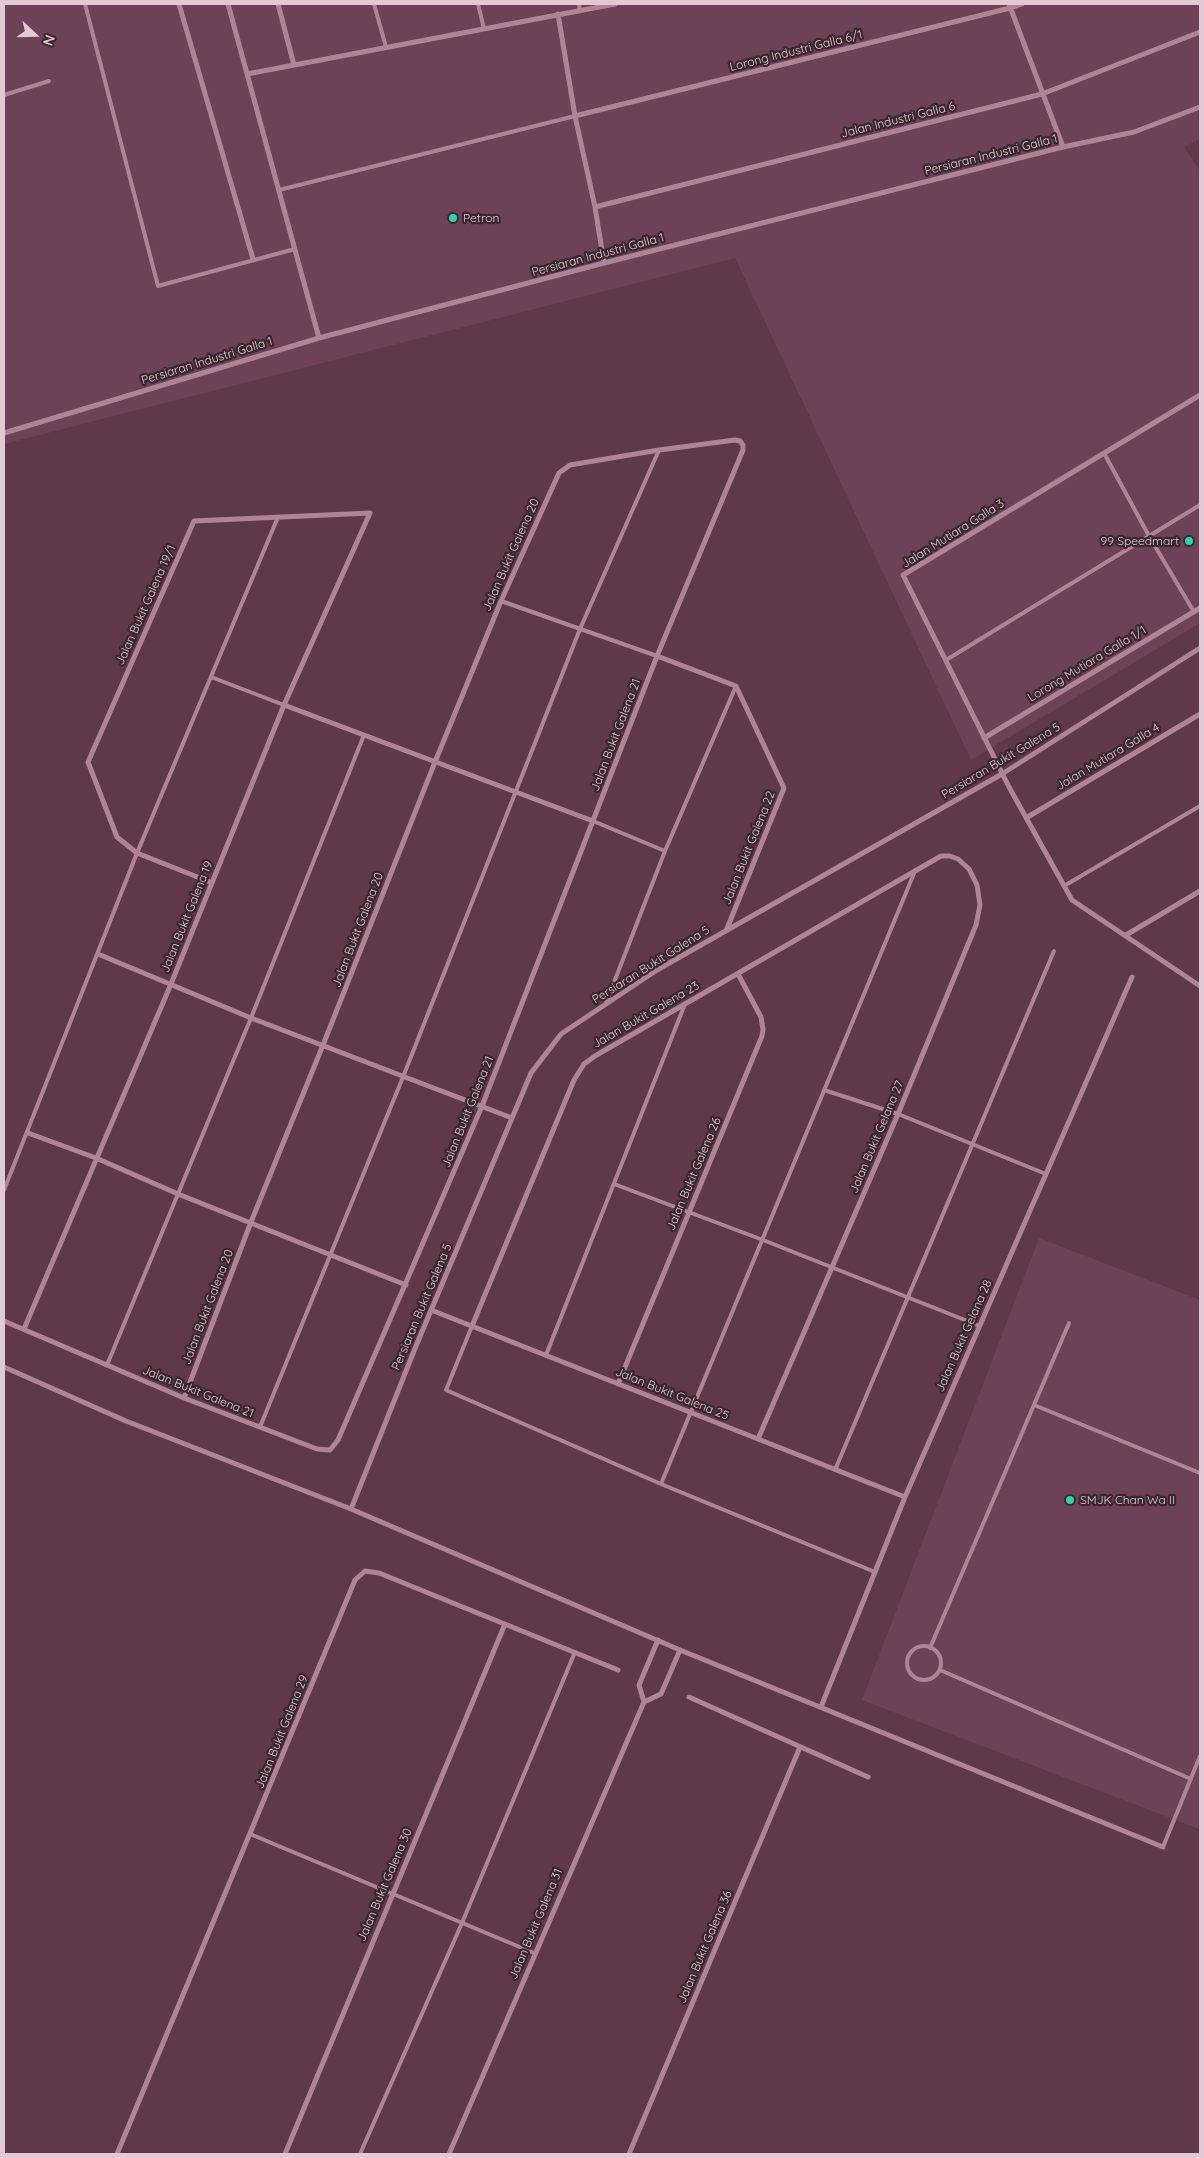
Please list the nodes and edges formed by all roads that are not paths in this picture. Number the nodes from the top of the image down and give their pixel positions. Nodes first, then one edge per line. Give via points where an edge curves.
1 (86, 4) edge
2 (180, 4) edge
3 (228, 4) edge
4 (278, 4) edge
5 (374, 4) edge
6 (478, 4) edge
7 (578, 4) edge
8 (615, 4) edge
9 (1022, 4) edge
10 (1010, 6) edge
11 (580, 11) junction
12 (558, 14) junction
13 (484, 29) junction
14 (1200, 32) edge
15 (386, 48) junction
16 (294, 65) junction
17 (247, 74) junction
18 (49, 81) dead end
19 (1042, 94) junction
20 (4, 95) edge
21 (1200, 107) edge
22 (575, 116) junction
23 (1063, 148) junction
24 (279, 190) junction
25 (595, 207) junction
26 (295, 248) junction
27 (253, 259) junction
28 (604, 263) junction
29 (319, 338) junction
30 (1200, 395) edge
31 (4, 433) edge
32 (659, 450) junction
33 (1104, 453) junction
34 (1200, 505) edge
35 (370, 513) joint
36 (278, 517) junction
37 (1148, 536) junction
38 (501, 601) junction
39 (1200, 608) edge
40 (1194, 612) junction
41 (580, 629) junction
42 (1200, 648) edge
43 (657, 656) junction
44 (946, 660) junction
45 (211, 677) junction
46 (736, 686) junction
47 (284, 705) junction
48 (1200, 714) edge
49 (364, 735) junction
50 (984, 738) junction
51 (435, 762) junction
52 (1002, 774) junction
53 (517, 793) junction
54 (1200, 806) edge
55 (1026, 818) junction
56 (593, 821) junction
57 (666, 851) junction
58 (137, 853) junction
59 (941, 856) joint
60 (915, 871) junction
61 (210, 882) junction
62 (1064, 886) junction
63 (1200, 891) edge
64 (726, 931) junction
65 (1126, 936) junction
66 (1054, 951) dead end
67 (98, 954) junction
68 (738, 974) junction
69 (1132, 976) dead end
70 (170, 984) junction
71 (1200, 986) edge
72 (686, 1002) junction
73 (605, 1006) junction
74 (251, 1018) junction
75 (323, 1045) junction
76 (404, 1077) junction
77 (824, 1090) junction
78 (482, 1106) junction
79 (898, 1114) junction
80 (512, 1118) junction
81 (28, 1133) junction
82 (972, 1144) junction
83 (96, 1158) junction
84 (1046, 1174) junction
85 (614, 1184) junction
86 (4, 1190) edge
87 (178, 1194) junction
88 (689, 1211) junction
89 (250, 1222) junction
90 (763, 1240) junction
91 (330, 1254) junction
92 (832, 1267) junction
93 (406, 1285) junction
94 (908, 1298) junction
95 (431, 1310) junction
96 (4, 1321) edge
97 (1069, 1323) dead end
98 (472, 1326) junction
99 (980, 1326) junction
100 (24, 1329) junction
101 (546, 1355) junction
102 (107, 1365) junction
103 (4, 1366) edge
104 (618, 1384) junction
105 (184, 1398) junction
106 (1034, 1405) junction
107 (691, 1413) junction
108 (260, 1427) junction
109 (758, 1439) junction
110 (836, 1470) junction
111 (1200, 1473) edge
112 (661, 1484) junction
113 (905, 1497) junction
114 (351, 1509) junction
115 (875, 1572) junction
116 (505, 1624) junction
117 (658, 1640) junction
118 (930, 1648) junction
119 (680, 1650) junction
120 (575, 1652) junction
121 (618, 1670) dead end
122 (940, 1670) junction
123 (689, 1698) dead end
124 (644, 1702) junction
125 (822, 1707) junction
126 (800, 1747) junction
127 (1200, 1756) edge
128 (868, 1777) dead end
129 (1191, 1779) junction
130 (250, 1834) junction
131 (1163, 1847) joint
132 (392, 1893) junction
133 (462, 1923) junction
134 (534, 1953) junction
135 (117, 2154) edge
136 (285, 2154) edge
137 (360, 2154) edge
138 (449, 2154) edge
139 (629, 2154) edge

1 - 27 lane via 158,286
2 - 27 street
3 - 17 street
4 - 16 street
5 - 15 lane
6 - 13 lane
7 - 11 lane
8 - 11 street
9 - 10 street, Lorong Industri Galla 6/1
10 - 19 street
10 - 22 street, Lorong Industri Galla 6/1
11 - 12 street
12 - 13 street
12 - 22 street
13 - 15 street
14 - 19 street, Jalan Industri Galla 6
15 - 16 street
16 - 17 street
17 - 24 street
18 - 20 lane
19 - 23 street
19 - 25 street, Jalan Industri Galla 6
21 - 23 street, Persiaran Industri Galla 1 via 1134,132
22 - 24 lane
22 - 25 street
23 - 28 street, Persiaran Industri Galla 1
24 - 26 street
25 - 28 street
26 - 27 lane
26 - 29 street
28 - 29 street, Persiaran Industri Galla 1
29 - 31 street, Persiaran Industri Galla 1
30 - 33 street, Jalan Mutiara Galla 3
32 - 38 street, Jalan Bukit Galena 20 via 570,466 559,474
32 - 41 lane
32 - 43 street, Jalan Bukit Galena 21 via 735,440 743,445
33 - 37 lane
33 - 44 street, Jalan Mutiara Galla 3 via 903,575
34 - 37 lane
35 - 36 street, Jalan Bukit Galena 19/1
35 - 47 street, Jalan Bukit Galena 19
36 - 45 lane
36 - 58 street, Jalan Bukit Galena 19/1 via 194,520 88,762 117,837
37 - 40 lane
37 - 44 lane
38 - 41 lane
38 - 51 street, Jalan Bukit Galena 20
39 - 40 street, Lorong Mutiara Galla 1/1
40 - 50 street, Lorong Mutiara Galla 1/1
41 - 43 lane
41 - 53 lane
42 - 52 street, Persiaran Bukit Galena 5
43 - 46 street
43 - 56 street, Jalan Bukit Galena 21
44 - 50 street, Jalan Mutiara Galla 3
45 - 47 lane
45 - 58 lane
46 - 57 lane
46 - 64 street, Jalan Bukit Galena 22 via 784,788
47 - 49 street
47 - 61 street, Jalan Bukit Galena 19
48 - 55 street, Jalan Mutiara Galla 4
49 - 51 street
49 - 74 lane
50 - 52 street, Jalan Mutiara Galla 3
51 - 53 street
51 - 75 street, Jalan Bukit Galena 20
52 - 55 street, Jalan Mutiara Galla 3
52 - 64 street, Persiaran Bukit Galena 5
53 - 56 street
53 - 76 lane
54 - 62 lane
55 - 62 street, Jalan Mutiara Galla 3
56 - 57 lane
56 - 78 street, Jalan Bukit Galena 21
57 - 73 lane
58 - 61 street
58 - 67 lane
59 - 60 street, Jalan Bukit Galena 23
59 - 79 street, Jalan Bukit Gelana 27 via 958,859 969,869 977,885 980,905 976,924
60 - 68 street, Jalan Bukit Galena 23
60 - 77 lane
61 - 70 street, Jalan Bukit Galena 19
62 - 65 street, Jalan Mutiara Galla 3 via 1072,900
63 - 65 street
64 - 73 street, Persiaran Bukit Galena 5 via 657,970
65 - 71 street, Jalan Mutiara Galla 3
66 - 82 lane
67 - 70 street
67 - 81 lane
68 - 72 street, Jalan Bukit Galena 23
68 - 88 street, Jalan Bukit Galena 26 via 761,1016 762,1036
69 - 84 street, Jalan Bukit Gelana 28
70 - 74 street
70 - 83 street, Jalan Bukit Galena 19
72 - 85 lane
72 - 98 street, Jalan Bukit Galena 23 via 584,1064 574,1080
73 - 80 street, Persiaran Bukit Galena 5 via 560,1034 531,1073
74 - 75 street
74 - 87 lane
75 - 76 street
75 - 89 street, Jalan Bukit Galena 20
76 - 78 street
76 - 91 lane
77 - 79 lane
77 - 90 lane
78 - 80 street
78 - 93 street, Jalan Bukit Galena 21
79 - 82 lane
79 - 92 street, Jalan Bukit Gelana 27
80 - 95 street, Persiaran Bukit Galena 5
81 - 83 street
81 - 86 lane
82 - 84 lane
82 - 94 lane
83 - 87 street
83 - 100 street, Jalan Bukit Galena 19
84 - 99 street, Jalan Bukit Gelana 28
85 - 88 lane
85 - 101 lane
87 - 89 street
87 - 102 lane
88 - 90 lane
88 - 104 street, Jalan Bukit Galena 26
89 - 91 street
89 - 105 street, Jalan Bukit Galena 20
90 - 92 lane
90 - 107 lane
91 - 93 street
91 - 108 lane
92 - 94 lane
92 - 109 street, Jalan Bukit Gelana 27
93 - 108 street, Jalan Bukit Galena 21 via 338,1440 330,1450 318,1449
94 - 99 lane
94 - 110 lane
95 - 98 street, Jalan Bukit Galena 25
95 - 114 street, Persiaran Bukit Galena 5
96 - 100 street, Jalan Bukit Galena 21
97 - 106 lane
98 - 101 street, Jalan Bukit Galena 25
98 - 112 lane via 446,1390
99 - 113 street, Jalan Bukit Gelana 28
100 - 102 street, Jalan Bukit Galena 21
101 - 104 street, Jalan Bukit Galena 25
102 - 105 street, Jalan Bukit Galena 21
103 - 114 street via 126,1421
104 - 107 street, Jalan Bukit Galena 25
105 - 108 street, Jalan Bukit Galena 21
106 - 111 lane
106 - 118 lane
107 - 109 street, Jalan Bukit Galena 25
107 - 112 lane
109 - 110 street, Jalan Bukit Galena 25
110 - 113 street, Jalan Bukit Galena 25
112 - 115 lane
113 - 115 street, Jalan Bukit Gelana 28
114 - 117 street
115 - 125 street, Jalan Bukit Gelana 28
116 - 120 street, Jalan Bukit Galena 29
116 - 130 street, Jalan Bukit Galena 29 via 379,1573 365,1571 355,1580
116 - 132 street, Jalan Bukit Galena 30
117 - 119 street
117 - 124 street, Jalan Bukit Galena 31 via 639,1685
118 - 122 lane via 939,1657
118 - 122 lane via 912,1652 908,1658 909,1670 924,1680
119 - 124 street via 661,1694
119 - 125 street
120 - 121 street, Jalan Bukit Galena 29
120 - 133 lane
122 - 129 lane
123 - 126 street
124 - 134 street, Jalan Bukit Galena 31
125 - 131 street
126 - 128 street
126 - 139 street, Jalan Bukit Galena 36
127 - 129 lane
129 - 131 lane
130 - 132 lane
130 - 135 street, Jalan Bukit Galena 29
132 - 133 lane
132 - 136 street, Jalan Bukit Galena 30
133 - 134 lane
133 - 137 lane
134 - 138 street, Jalan Bukit Galena 31

